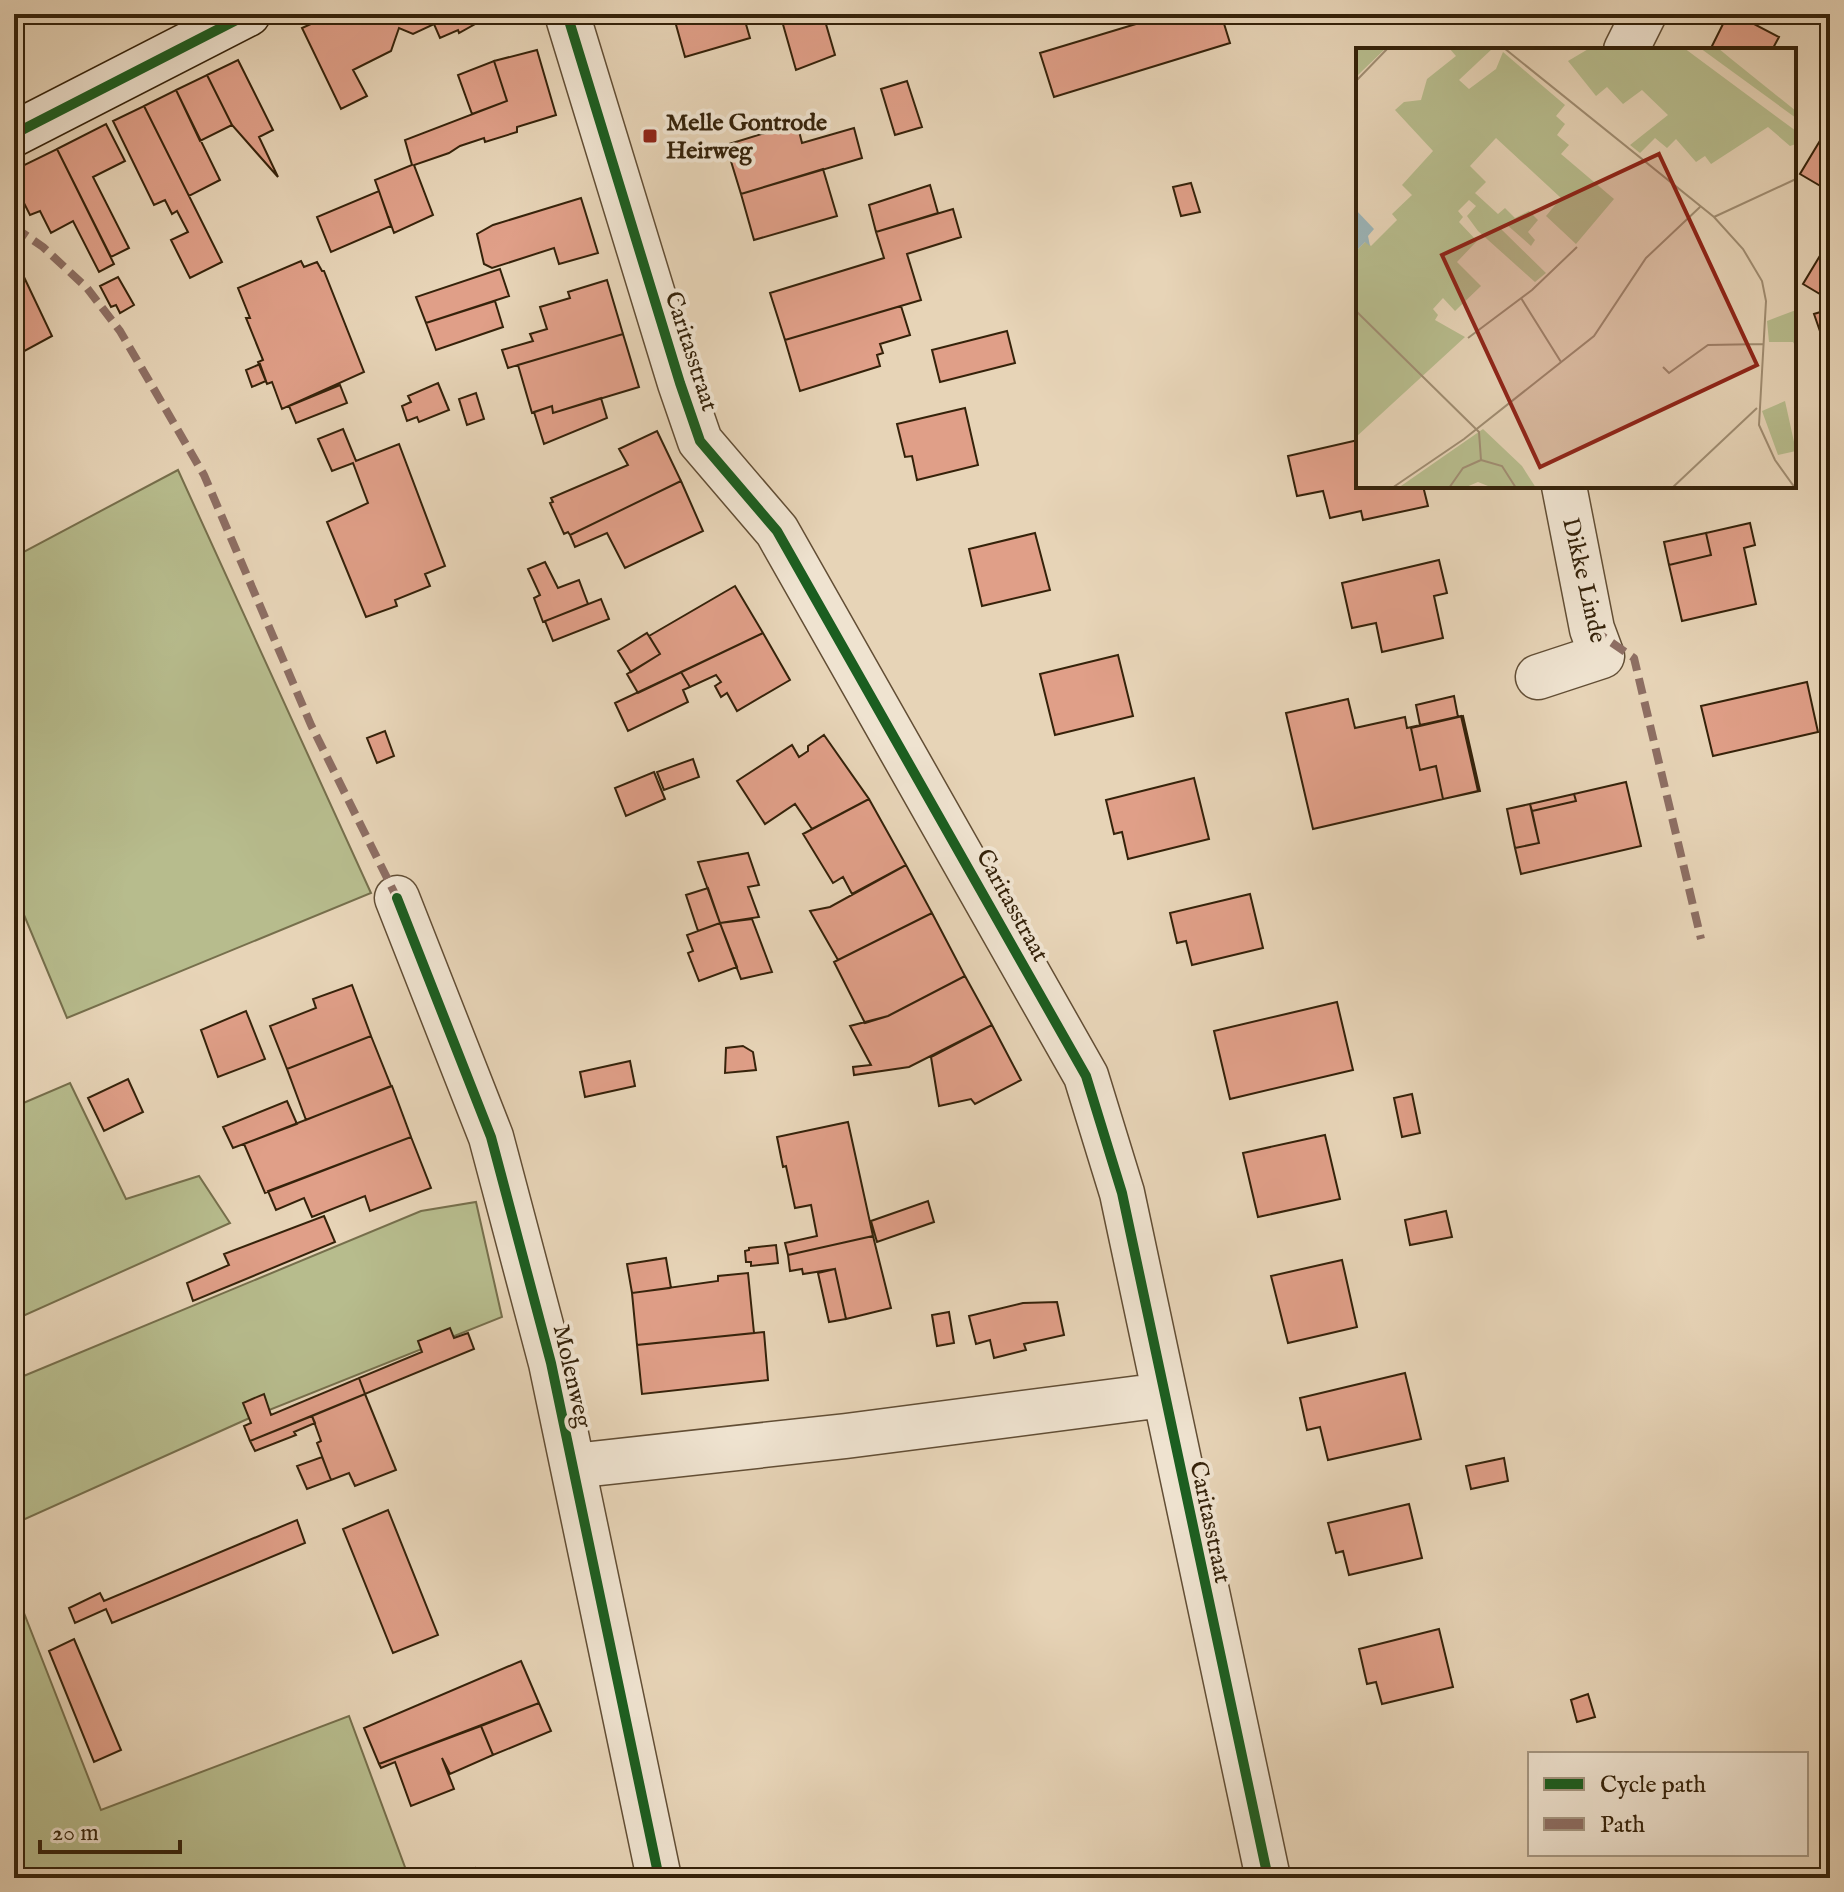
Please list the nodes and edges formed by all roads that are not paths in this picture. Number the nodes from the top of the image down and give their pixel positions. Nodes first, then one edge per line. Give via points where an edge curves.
1 (248, 14) edge
2 (567, 14) edge
3 (1644, 14) edge
4 (1627, 48) edge
5 (14, 134) edge
6 (1564, 488) edge
7 (1538, 677) dead end
8 (397, 898) dead end
9 (1163, 1395) junction
10 (573, 1466) junction
11 (659, 1878) edge
12 (1268, 1878) edge

1 - 5 street
2 - 9 street, Caritasstraat via 700,441 777,531 1086,1076 1122,1193
3 - 4 street
6 - 7 street, Dikke Linde via 1602,656
8 - 10 street, Molenweg via 491,1137
9 - 10 street, Molenweg
9 - 12 street, Caritasstraat
10 - 11 street, Molenweg

